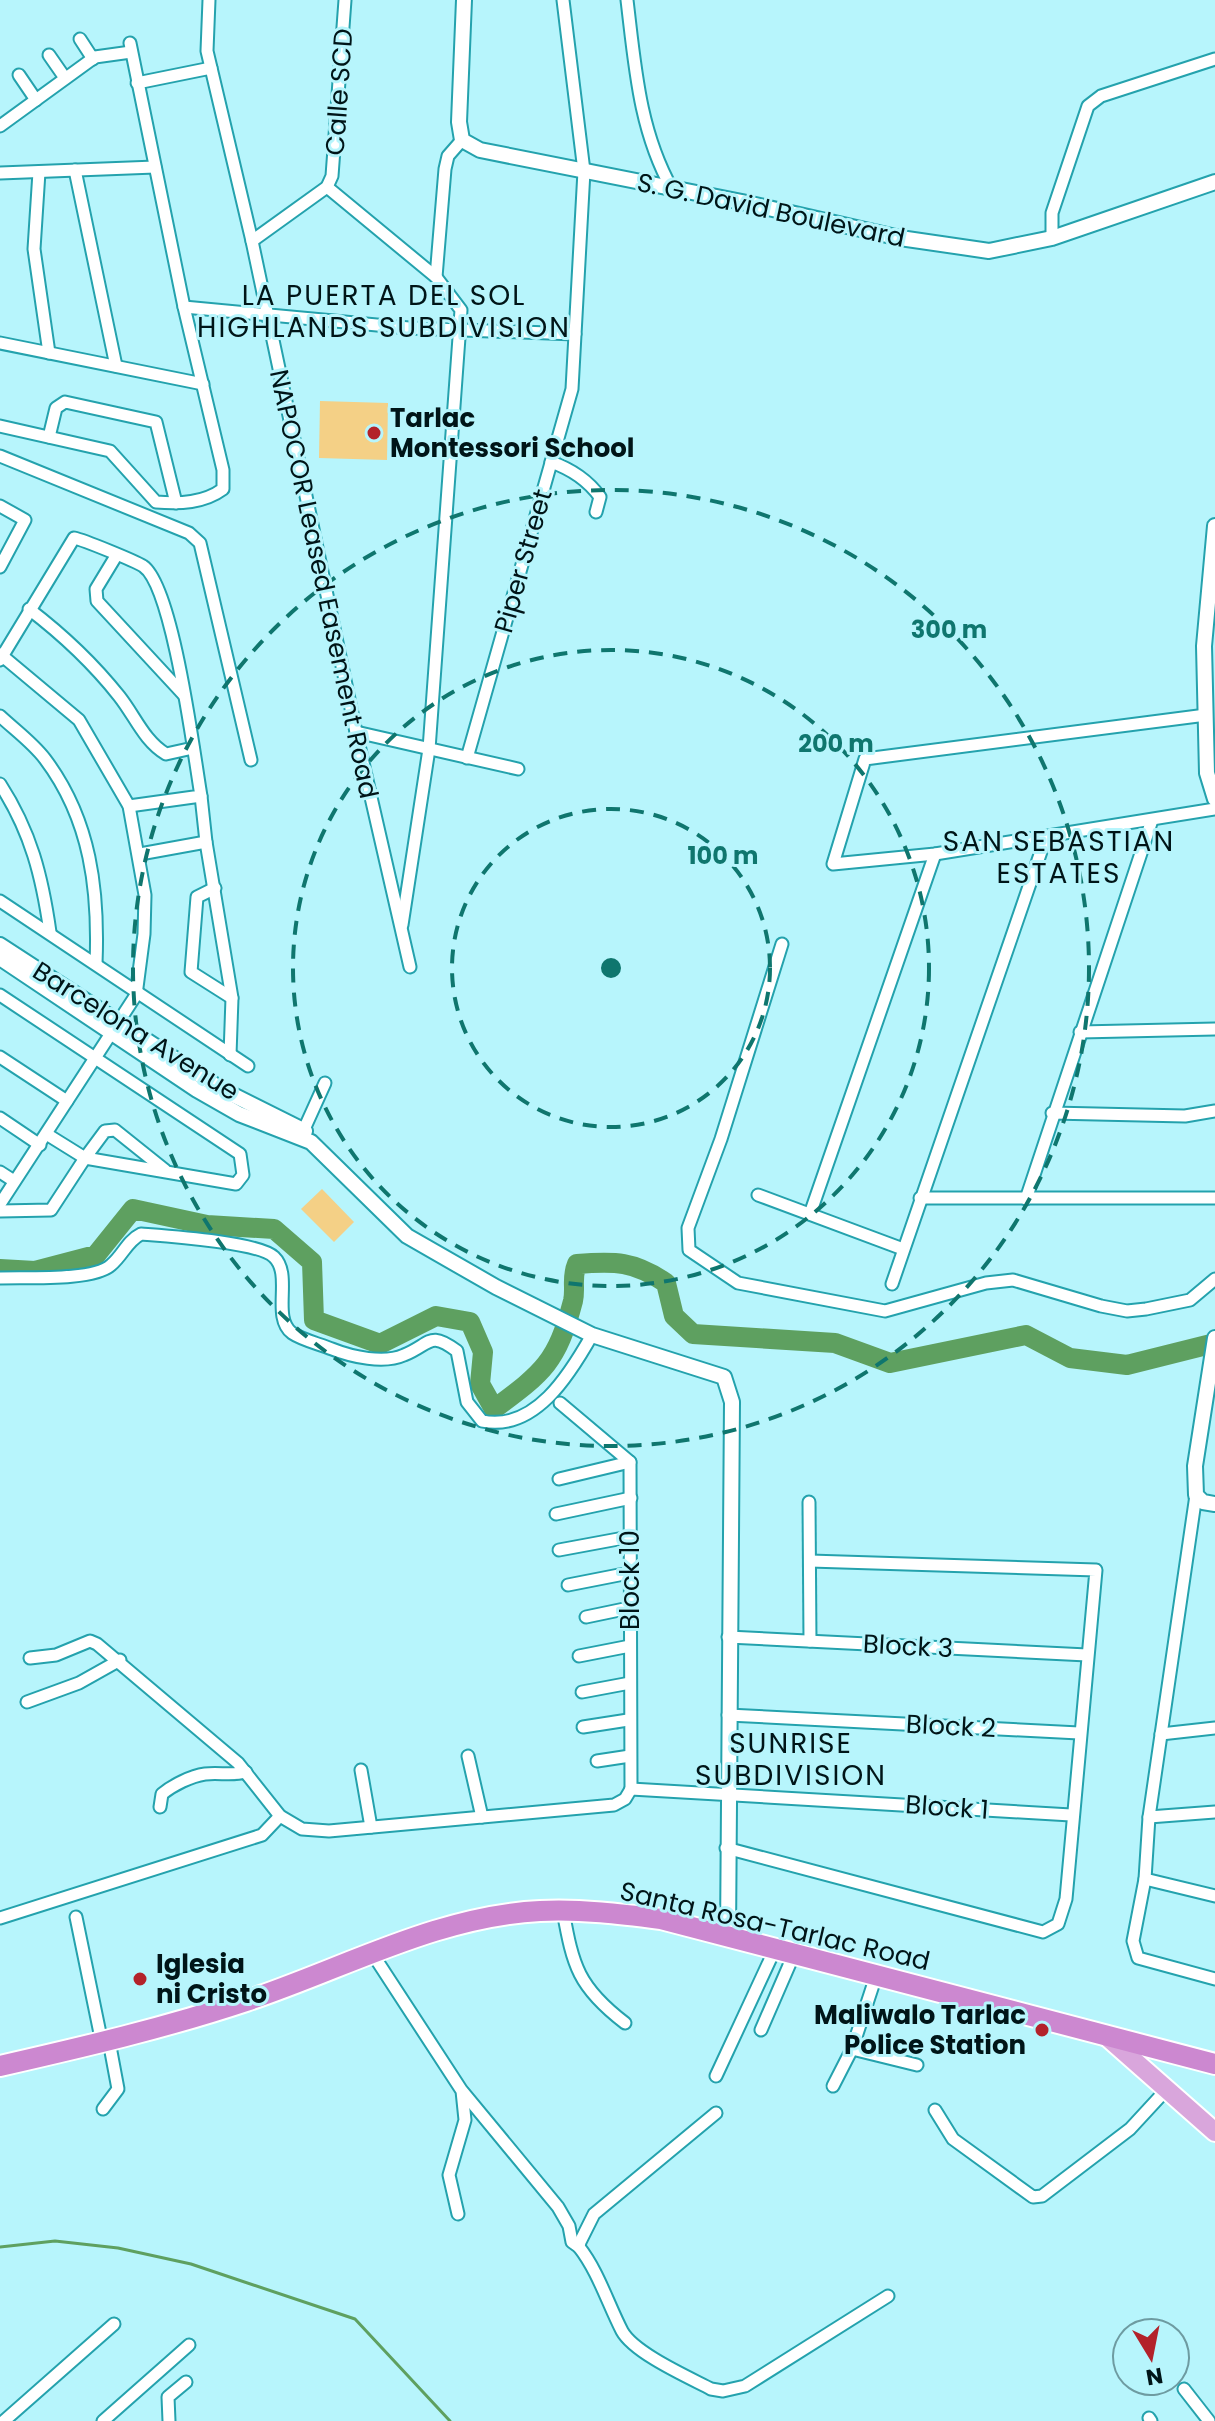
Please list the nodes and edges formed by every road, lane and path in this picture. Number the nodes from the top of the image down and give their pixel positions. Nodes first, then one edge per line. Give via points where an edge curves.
1 (209, 0) edge
2 (345, 0) edge
3 (464, 0) edge
4 (563, 0) edge
5 (627, 0) edge
6 (80, 39) dead end
7 (49, 55) dead end
8 (93, 59) junction
9 (1215, 59) edge
10 (211, 68) junction
11 (19, 75) dead end
12 (65, 78) junction
13 (137, 83) junction
14 (36, 100) junction
15 (0, 126) edge
16 (462, 140) junction
17 (155, 167) junction
18 (75, 170) junction
19 (584, 171) junction
20 (39, 172) junction
21 (0, 173) edge
22 (1215, 182) edge
23 (327, 187) junction
24 (672, 189) junction
25 (1052, 238) junction
26 (252, 241) junction
27 (436, 277) junction
28 (184, 307) junction
29 (266, 313) junction
30 (461, 329) junction
31 (575, 334) junction
32 (0, 343) edge
33 (49, 353) junction
34 (116, 366) junction
35 (203, 384) junction
36 (0, 426) edge
37 (49, 437) junction
38 (0, 456) edge
39 (551, 462) junction
40 (156, 502) junction
41 (176, 503) junction
42 (0, 506) edge
43 (596, 512) dead end
44 (152, 518) junction
45 (1215, 526) edge
46 (116, 556) junction
47 (0, 567) edge
48 (29, 609) junction
49 (1, 657) edge
50 (184, 695) junction
51 (1206, 715) junction
52 (0, 716) edge
53 (356, 732) junction
54 (193, 748) junction
55 (429, 749) junction
56 (467, 758) junction
57 (251, 760) dead end
58 (518, 769) dead end
59 (0, 784) edge
60 (201, 796) junction
61 (1215, 799) edge
62 (129, 806) junction
63 (1215, 809) edge
64 (1152, 820) junction
65 (1046, 837) junction
66 (206, 842) junction
67 (140, 854) junction
68 (935, 854) junction
69 (215, 888) junction
70 (0, 901) edge
71 (50, 932) junction
72 (401, 933) junction
73 (782, 944) dead end
74 (0, 945) edge
75 (0, 958) edge
76 (96, 964) junction
77 (410, 967) dead end
78 (0, 995) edge
79 (136, 995) junction
80 (232, 998) junction
81 (1215, 1029) edge
82 (116, 1030) junction
83 (1080, 1032) junction
84 (230, 1055) junction
85 (0, 1057) edge
86 (96, 1059) junction
87 (248, 1066) dead end
88 (325, 1083) dead end
89 (67, 1101) junction
90 (1215, 1111) edge
91 (1052, 1113) junction
92 (0, 1118) edge
93 (305, 1136) junction
94 (44, 1140) junction
95 (85, 1158) junction
96 (0, 1172) edge
97 (169, 1172) junction
98 (14, 1181) junction
99 (758, 1195) dead end
100 (920, 1198) junction
101 (1215, 1198) edge
102 (1026, 1199) junction
103 (0, 1204) edge
104 (0, 1211) edge
105 (810, 1214) junction
106 (903, 1249) junction
107 (0, 1278) edge
108 (1215, 1279) edge
109 (892, 1284) dead end
110 (589, 1333) junction
111 (1215, 1338) edge
112 (560, 1403) dead end
113 (630, 1462) junction
114 (559, 1479) dead end
115 (1196, 1495) junction
116 (631, 1498) junction
117 (809, 1502) dead end
118 (1215, 1504) edge
119 (556, 1514) dead end
120 (629, 1537) junction
121 (559, 1550) dead end
122 (810, 1561) junction
123 (629, 1573) junction
124 (568, 1585) dead end
125 (629, 1608) junction
126 (586, 1617) dead end
127 (728, 1637) junction
128 (810, 1641) junction
129 (630, 1646) junction
130 (1087, 1655) junction
131 (579, 1656) dead end
132 (30, 1658) dead end
133 (120, 1660) junction
134 (630, 1683) junction
135 (582, 1692) dead end
136 (27, 1702) dead end
137 (728, 1715) junction
138 (628, 1720) junction
139 (583, 1727) dead end
140 (1215, 1728) edge
141 (1079, 1733) junction
142 (1161, 1734) junction
143 (468, 1756) dead end
144 (630, 1756) junction
145 (597, 1761) dead end
146 (361, 1770) dead end
147 (246, 1772) junction
148 (631, 1789) junction
149 (729, 1793) junction
150 (160, 1807) dead end
151 (1215, 1812) edge
152 (1071, 1815) junction
153 (280, 1816) junction
154 (482, 1817) junction
155 (1149, 1817) junction
156 (371, 1827) junction
157 (726, 1848) junction
158 (1145, 1879) junction
159 (1215, 1896) edge
160 (563, 1911) junction
161 (76, 1917) dead end
162 (0, 1918) edge
163 (728, 1937) junction
164 (784, 1952) junction
165 (372, 1953) junction
166 (876, 1976) junction
167 (1215, 1979) edge
168 (625, 2023) dead end
169 (761, 2030) dead end
170 (1105, 2035) junction
171 (106, 2042) junction
172 (852, 2049) junction
173 (1215, 2064) edge
174 (917, 2065) dead end
175 (0, 2066) edge
176 (716, 2076) dead end
177 (833, 2086) dead end
178 (1166, 2090) junction
179 (462, 2091) junction
180 (103, 2109) dead end
181 (935, 2110) dead end
182 (716, 2113) dead end
183 (1215, 2132) edge
184 (458, 2214) dead end
185 (579, 2247) junction
186 (888, 2296) dead end
187 (114, 2324) dead end
188 (189, 2345) dead end
189 (186, 2382) dead end
190 (1190, 2397) edge
191 (4, 2421) edge
192 (103, 2421) edge
193 (169, 2421) edge
194 (1209, 2421) edge

1 - 10 street, NAPOCOR Leased Easement Road via 205,37
2 - 23 street, Calle SCD
3 - 16 street via 458,92
4 - 19 street, Piper Street
5 - 24 street via 646,132
6 - 8 street
7 - 12 street
8 - 12 street
8 - 13 street via 130,47
9 - 25 street via 1101,96 1088,106 1052,213
10 - 13 street
10 - 26 street, NAPOCOR Leased Easement Road
11 - 14 street
12 - 14 street
13 - 17 street
14 - 15 street
16 - 19 street, S. G. David Boulevard via 480,150
16 - 27 street via 448,156
17 - 18 street
17 - 28 street
18 - 20 street
18 - 34 street
19 - 24 street, S. G. David Boulevard
19 - 31 street, Piper Street
20 - 21 street
20 - 33 street via 34,249
22 - 25 street, S. G. David Boulevard
23 - 26 street, Calle SCD
23 - 27 street
24 - 25 street, S. G. David Boulevard via 956,248 989,251
26 - 29 street, NAPOCOR Leased Easement Road
27 - 30 street via 461,310
28 - 29 street
28 - 35 street
29 - 30 street
29 - 53 street, NAPOCOR Leased Easement Road
30 - 31 street
30 - 55 street
31 - 39 street, Piper Street via 572,389
32 - 33 street
33 - 34 street
34 - 35 street
35 - 41 street via 223,489 211,498
36 - 37 street
37 - 40 street via 110,451
37 - 41 street via 56,408 65,402 156,422
38 - 44 street
39 - 43 street via 569,468 594,488 600,497
39 - 56 street, Piper Street
40 - 41 street
40 - 44 street
42 - 47 street via 25,520
44 - 57 street via 200,543
45 - 51 street via 1205,612
46 - 48 street via 74,538
46 - 50 street via 143,566 156,585
46 - 50 street via 96,589 97,601
48 - 49 street
48 - 54 street via 76,645 154,746 166,754
49 - 62 street via 71,712
50 - 54 street
51 - 61 street via 1207,773
51 - 68 street via 865,759 833,864
52 - 76 street via 46,760 77,814 98,908
53 - 55 street
53 - 72 street, NAPOCOR Leased Easement Road
54 - 60 street
55 - 56 street
55 - 72 street
56 - 58 street
59 - 71 street via 34,845
60 - 62 street
60 - 66 street
62 - 67 street
63 - 64 street
64 - 65 street
64 - 83 street
65 - 68 street
65 - 100 street
66 - 67 street
66 - 69 street
67 - 79 street via 144,934
68 - 105 street
69 - 80 street
69 - 80 street via 197,897 191,972
70 - 71 street
71 - 76 street
72 - 77 street, NAPOCOR Leased Easement Road
73 - 108 street via 688,1228 689,1250 738,1283 885,1311 1013,1280 1127,1311 1190,1300
74 - 82 street, Barcelona Avenue
75 - 82 street, Barcelona Avenue
76 - 79 street
78 - 86 street
79 - 82 street
79 - 84 street
80 - 84 street
81 - 83 street
82 - 86 street
82 - 93 street, Barcelona Avenue via 239,1114 273,1118
83 - 91 street
84 - 87 street
85 - 89 street
86 - 89 street
86 - 97 street via 240,1154 243,1175 236,1184
88 - 93 street
89 - 94 street
90 - 91 street via 1185,1116
91 - 102 street
92 - 94 street
93 - 110 street, Barcelona Avenue via 407,1236
94 - 95 street
94 - 98 street
95 - 97 street
95 - 97 street via 105,1131 115,1130
95 - 104 street via 51,1210
96 - 98 street
98 - 103 street
99 - 105 street
100 - 102 street
100 - 106 street
101 - 102 street
105 - 106 street
106 - 109 street
107 - 110 street via 90,1274 110,1267 141,1234 221,1242 271,1254 278,1263 285,1324 291,1333 340,1352 384,1360 442,1339 457,1351 467,1402 482,1421 497,1424 540,1405 568,1378
110 - 127 street, Barcelona Avenue via 724,1377 732,1402
111 - 115 street via 1195,1466
112 - 113 street
113 - 114 street
113 - 116 street, Block 10
115 - 118 street
115 - 142 street
116 - 119 street
116 - 120 street, Block 10
117 - 122 street
120 - 121 street
120 - 123 street, Block 10
122 - 128 street
122 - 130 street via 1096,1570
123 - 124 street
123 - 125 street, Block 10
125 - 126 street
125 - 129 street, Block 10
127 - 128 street, Block 3
127 - 137 street
128 - 130 street, Block 3
129 - 131 street
129 - 134 street, Block 10
130 - 141 street
132 - 133 street via 56,1655 90,1641
133 - 136 street via 79,1683
133 - 147 street
134 - 135 street
134 - 138 street, Block 10
137 - 141 street, Block 2
137 - 149 street
138 - 139 street
138 - 144 street, Block 10
140 - 142 street
141 - 152 street
142 - 155 street
143 - 154 street
144 - 145 street
144 - 148 street, Block 10
146 - 156 street
147 - 150 street via 202,1774 162,1794
147 - 153 street
148 - 149 street, Block 1
148 - 154 street via 614,1805
149 - 152 street, Block 1
149 - 157 street
151 - 155 street
152 - 157 street via 1066,1899 1058,1924 1043,1932
153 - 156 street via 315,1831
153 - 162 street via 262,1835
154 - 156 street
155 - 158 street
157 - 163 street
158 - 159 street
158 - 167 street via 1133,1941 1138,1958
160 - 163 highway, Santa Rosa-Tarlac Road via 661,1919
160 - 165 highway, Santa Rosa-Tarlac Road via 473,1921
160 - 168 street via 579,1976
161 - 171 street
163 - 164 highway, Santa Rosa-Tarlac Road
164 - 166 highway, Santa Rosa-Tarlac Road
164 - 169 street
164 - 176 street
165 - 171 highway, Santa Rosa-Tarlac Road via 247,2001
165 - 179 street
166 - 170 highway, Santa Rosa-Tarlac Road
166 - 172 street
170 - 173 highway, Santa Rosa-Tarlac Road
170 - 178 main road
171 - 175 highway, Santa Rosa-Tarlac Road
171 - 180 street via 118,2089
172 - 174 street
172 - 177 street
178 - 181 street via 1130,2129 1042,2196 1033,2197 953,2139
178 - 183 main road
179 - 184 street via 465,2120 449,2175
179 - 185 street via 558,2207
182 - 185 street via 594,2214
185 - 186 street via 622,2330 636,2346 723,2391 745,2386
187 - 191 street
188 - 192 street
189 - 193 street via 168,2397
190 - 194 street

